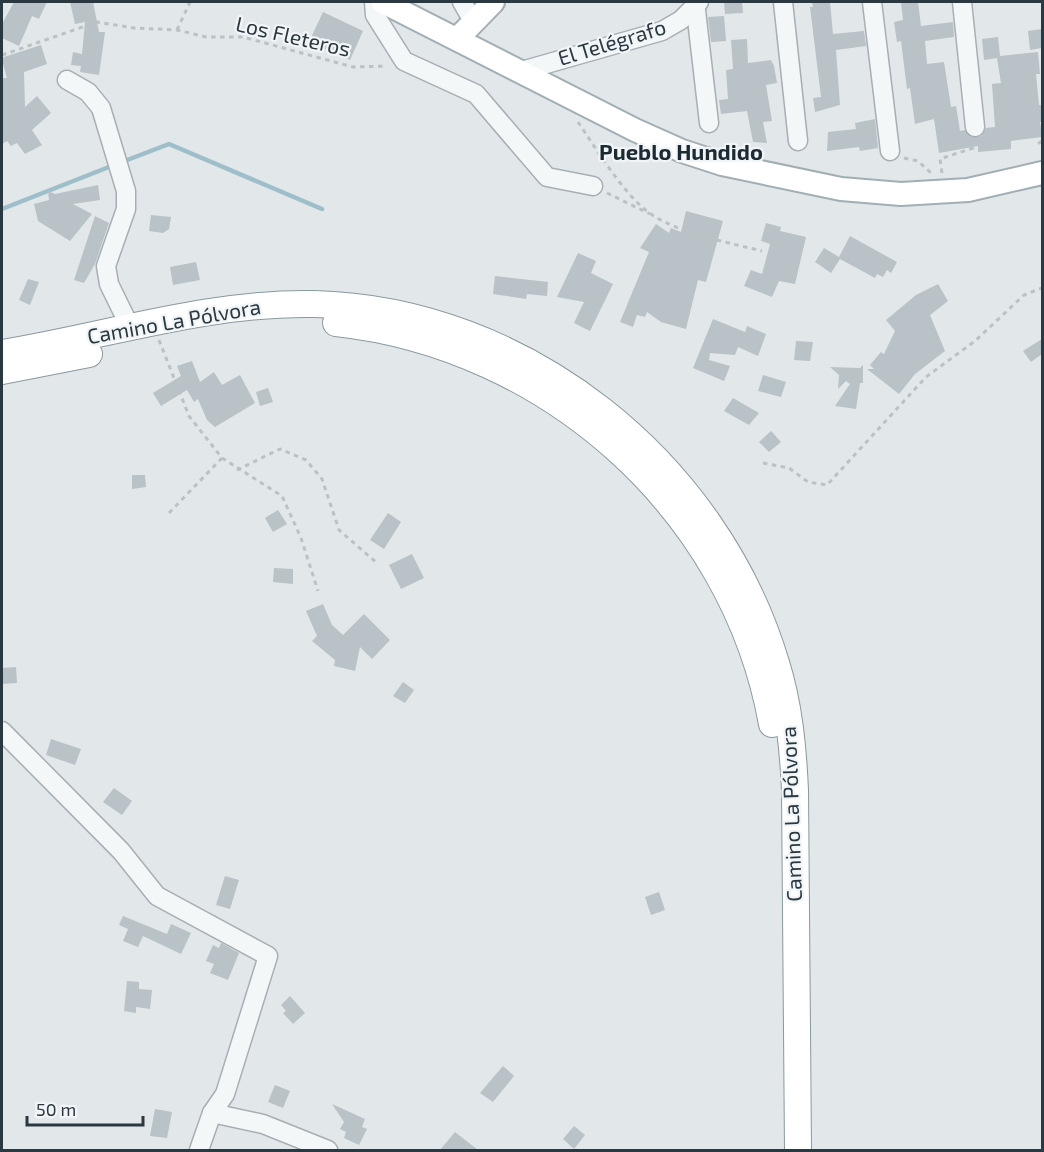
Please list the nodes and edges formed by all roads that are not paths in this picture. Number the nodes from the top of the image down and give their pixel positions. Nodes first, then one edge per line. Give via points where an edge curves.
1 (374, 2) edge
2 (383, 2) edge
3 (462, 2) edge
4 (494, 2) edge
5 (783, 2) edge
6 (872, 2) edge
7 (962, 2) edge
8 (696, 3) edge
9 (473, 21) junction
10 (458, 39) junction
11 (518, 72) junction
12 (67, 80) dead end
13 (709, 123) dead end
14 (975, 127) dead end
15 (798, 141) dead end
16 (893, 153) road end
17 (1042, 173) edge
18 (593, 186) road end
19 (130, 327) junction
20 (2, 353) edge
21 (2, 372) edge
22 (2, 731) edge
23 (212, 1113) junction
24 (199, 1150) edge
25 (328, 1150) edge
26 (783, 1150) edge
27 (798, 1150) edge

1 - 18 street via 375,15 404,61 476,94 547,177
2 - 10 main road
3 - 9 street
4 - 9 main road
5 - 15 street
6 - 16 street
7 - 14 street
8 - 11 street, El Telégrafo via 681,20 662,31
8 - 13 street
9 - 10 main road
10 - 11 main road
11 - 17 main road via 682,151 722,164 830,187 882,193 943,193
12 - 19 street via 88,92 101,108 126,191 126,209 106,266 109,284
19 - 20 highway, Camino La Pólvora
19 - 27 highway, Camino La Pólvora via 227,309 315,304 377,311 431,323 510,353 563,382 625,428 678,483 725,547 749,591 776,662 788,714 795,790
21 - 26 highway, Camino La Pólvora via 159,338 243,324 305,321 385,331 438,345 491,366 563,406 619,449 673,507 715,569 738,613 761,675 772,725 779,801
22 - 23 street via 121,851 157,896 268,956 225,1094
23 - 24 street
23 - 25 street via 263,1124

